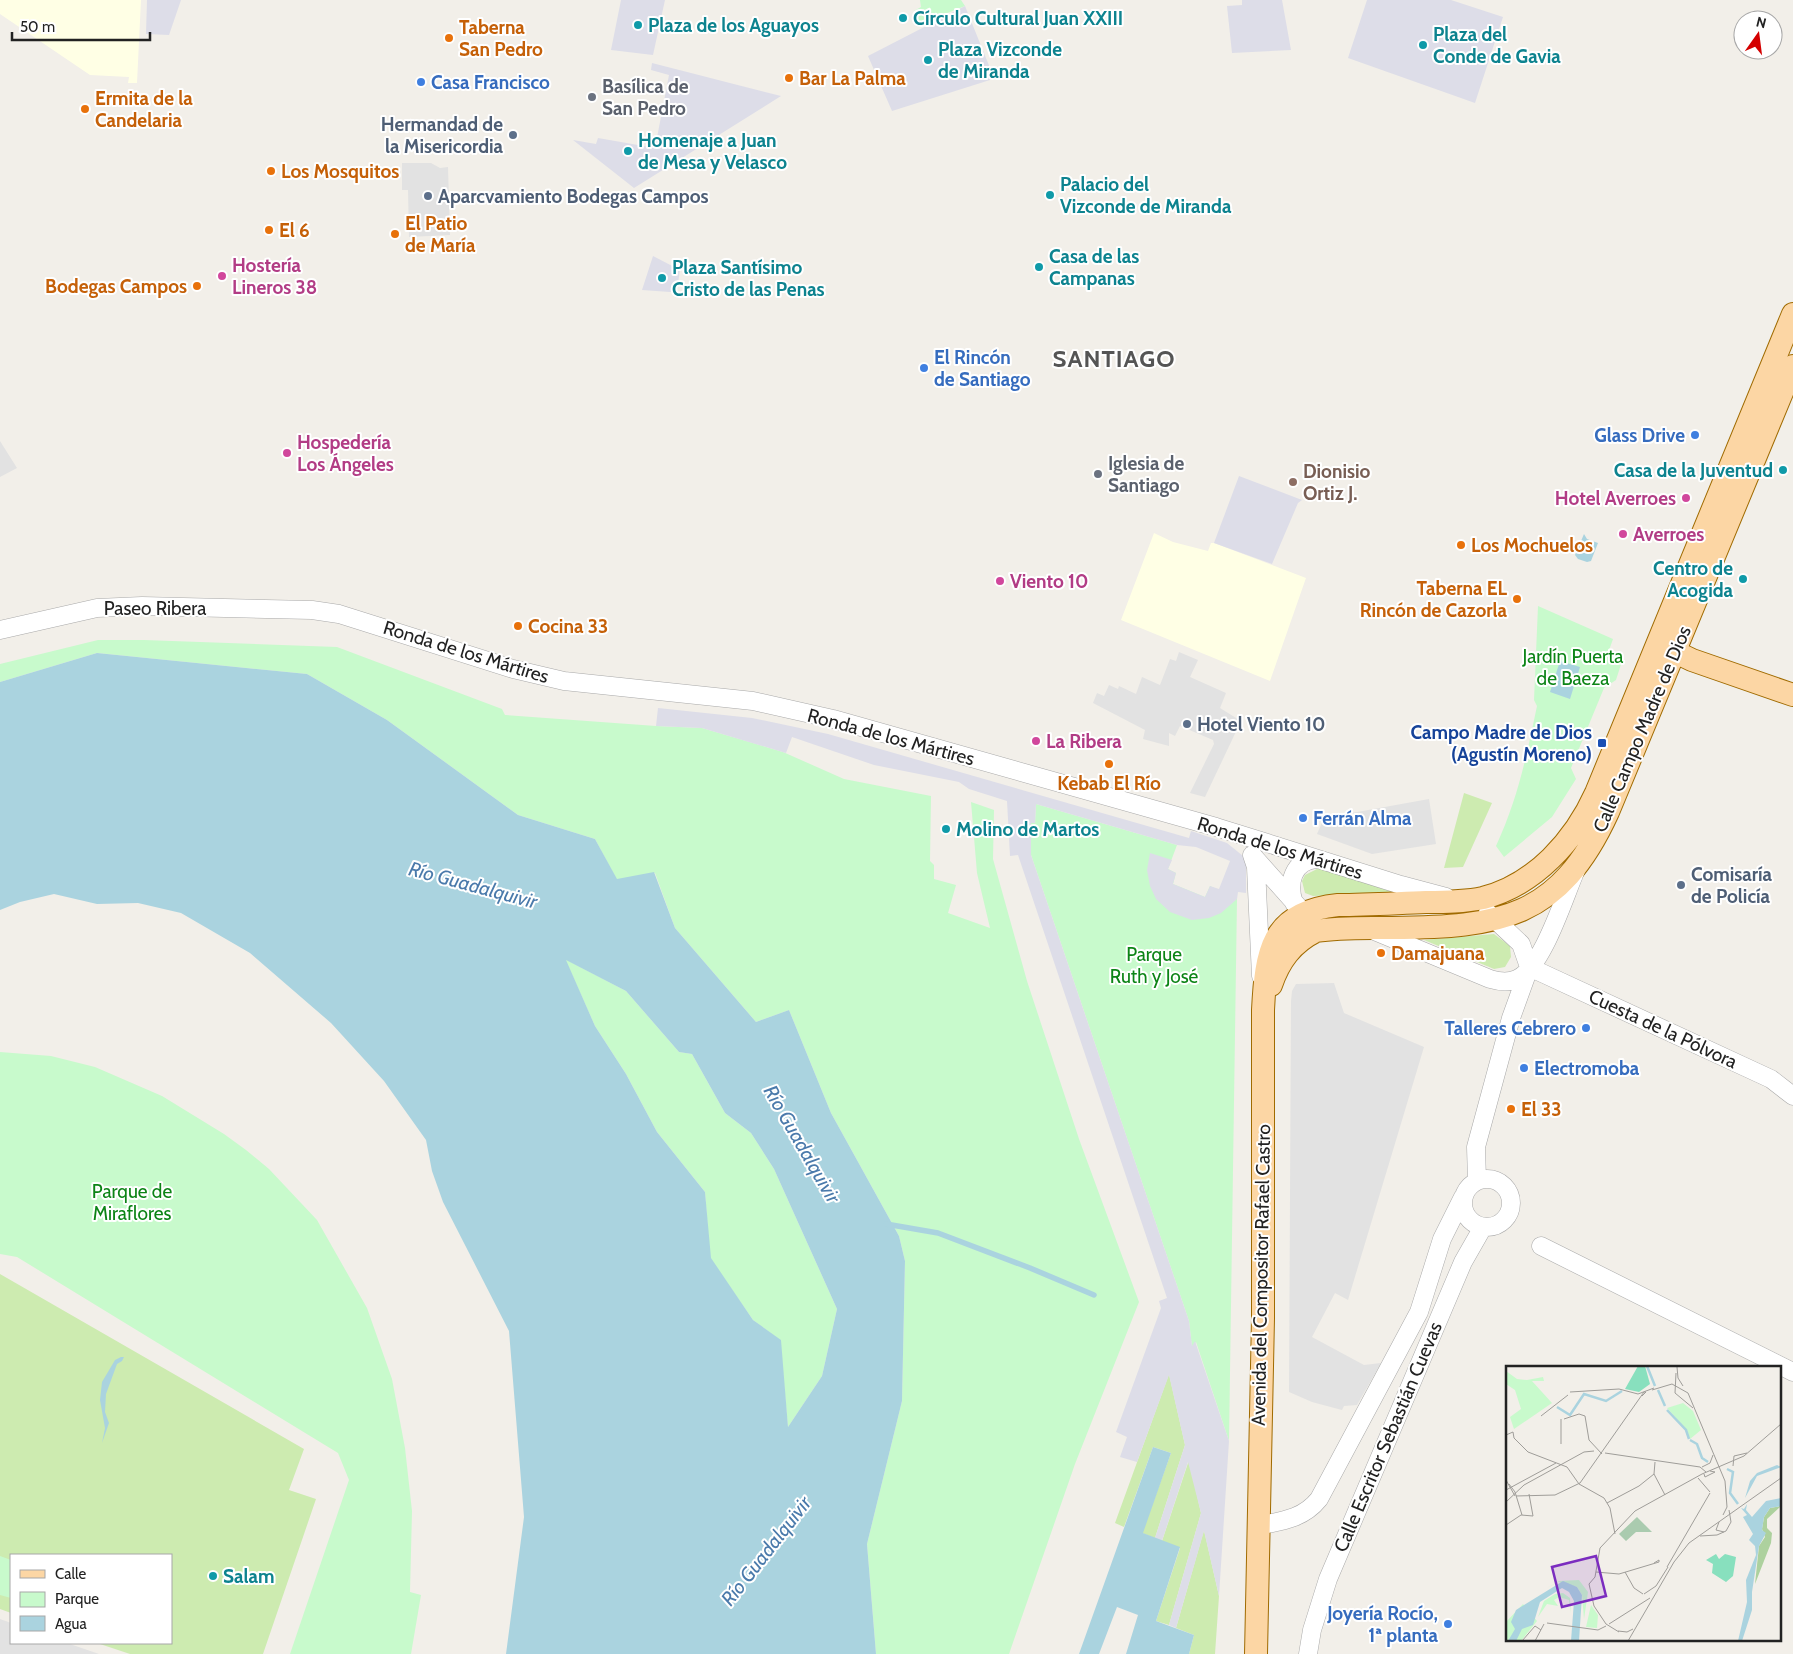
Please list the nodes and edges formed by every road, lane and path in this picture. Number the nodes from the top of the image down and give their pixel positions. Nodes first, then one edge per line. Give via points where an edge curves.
1 (1793, 314) edge
2 (1793, 366) edge
3 (312, 610) joint
4 (0, 630) edge
5 (1666, 648) junction
6 (1793, 695) edge
7 (1216, 827) junction
8 (1252, 855) junction
9 (1316, 859) junction
10 (1577, 868) junction
11 (1463, 901) junction
12 (1299, 908) junction
13 (1497, 920) junction
14 (1369, 928) junction
15 (1326, 930) junction
16 (1529, 967) junction
17 (1263, 1010) junction
18 (1793, 1096) edge
19 (1477, 1180) junction
20 (1462, 1197) junction
21 (1483, 1227) junction
22 (1541, 1246) dead end
23 (1793, 1372) edge
24 (1257, 1533) junction
25 (1245, 1654) edge
26 (1256, 1654) edge
27 (1308, 1654) edge

1 - 5 main road, Calle Campo Madre de Dios
2 - 5 main road, Calle Campo Madre de Dios
3 - 4 street, Paseo Ribera via 97,608
3 - 7 street, Ronda de los Mártires via 373,623 513,669 564,681 753,701 833,719
5 - 6 main road
5 - 10 main road, Calle Campo Madre de Dios via 1604,822
5 - 11 main road, Calle Campo Madre de Dios via 1577,829 1557,852 1520,882 1490,896
7 - 8 street via 1236,839
7 - 9 street, Ronda de los Mártires
8 - 12 street
8 - 17 street via 1256,867
9 - 11 street, Ronda de los Mártires
9 - 12 street via 1305,861 1296,869 1291,888
10 - 13 main road, Calle Campo Madre de Dios via 1538,900
10 - 16 street, Calle Campo Madre de Dios via 1542,951
11 - 12 main road, Calle Campo Madre de Dios
11 - 13 street, Ronda de los Mártires via 1481,908
12 - 15 street via 1314,925
12 - 17 main road, Calle Campo Madre de Dios via 1272,946 1265,973
13 - 14 main road, Calle Campo Madre de Dios via 1448,927
13 - 16 street, Ronda de los Mártires via 1521,944
14 - 15 main road, Calle Campo Madre de Dios
14 - 16 street via 1499,982 1515,980
15 - 17 main road, Calle Campo Madre de Dios via 1305,937 1284,957
16 - 18 street, Cuesta de la Pólvora via 1771,1079
16 - 19 street via 1510,1018 1476,1147
17 - 24 main road, Avenida del Compositor Rafael Castro via 1263,1318
19 - 20 street
19 - 21 street via 1493,1178 1500,1182 1512,1201 1503,1222
20 - 21 street via 1462,1206 1469,1220
20 - 24 street, Calle Escritor Sebastián Cuevas via 1442,1240 1419,1312 1319,1499 1304,1514
21 - 27 street, Calle Escritor Sebastián Cuevas via 1463,1262 1328,1579
22 - 23 street
24 - 25 main road, Avenida del Compositor Rafael Castro
24 - 26 main road, Avenida del Compositor Rafael Castro

